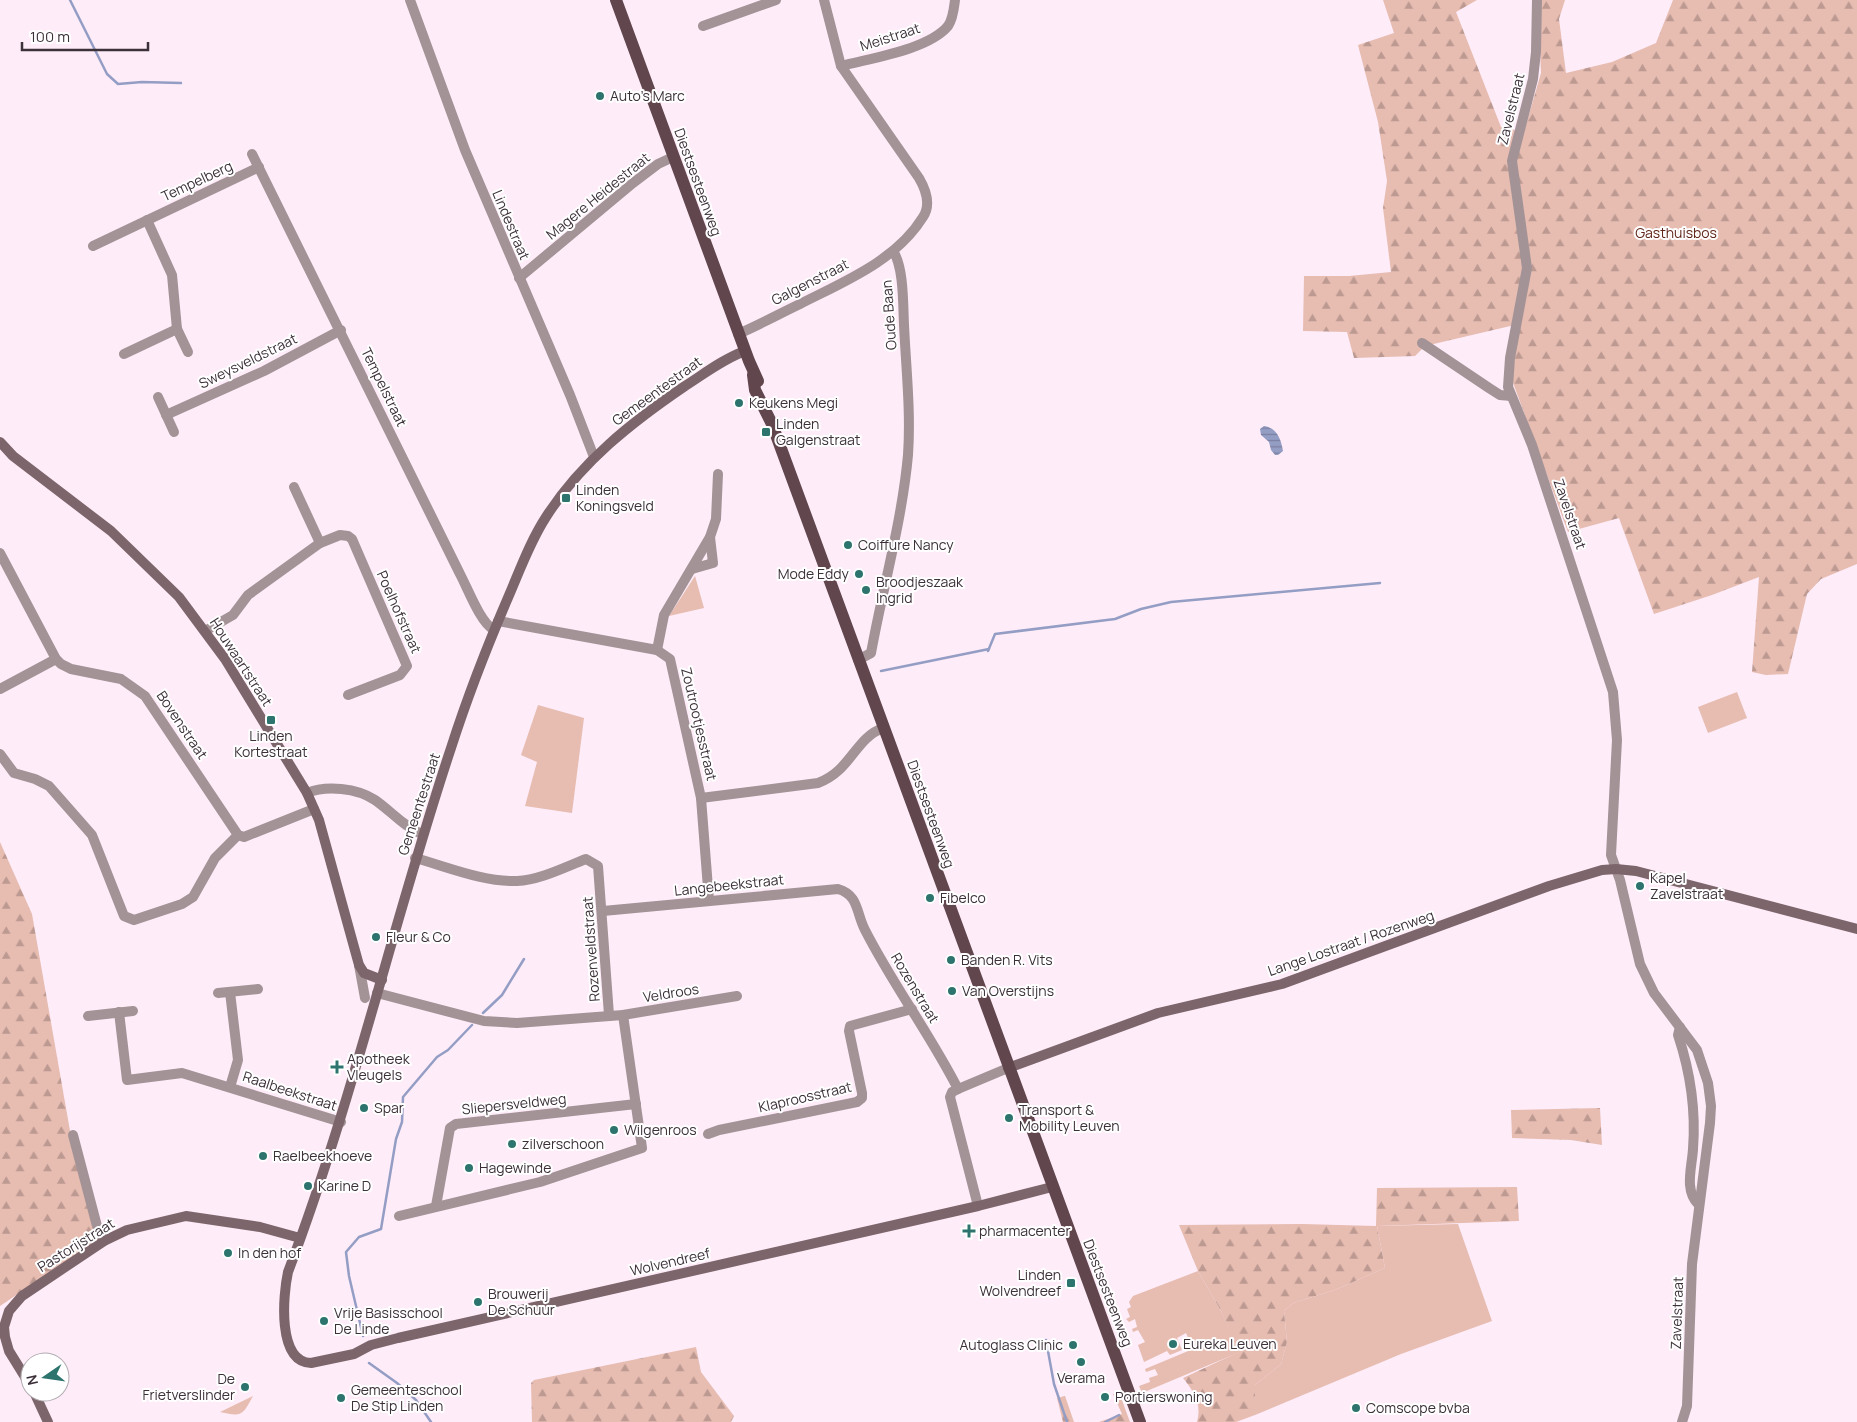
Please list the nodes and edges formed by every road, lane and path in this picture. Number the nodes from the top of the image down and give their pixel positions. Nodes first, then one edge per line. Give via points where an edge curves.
1 (410, 0) edge
2 (616, 0) edge
3 (776, 0) edge
4 (824, 0) edge
5 (955, 0) edge
6 (1537, 0) edge
7 (703, 26) dead end
8 (841, 66) junction
9 (252, 154) dead end
10 (673, 157) junction
11 (259, 167) junction
12 (147, 220) junction
13 (93, 246) dead end
14 (893, 251) junction
15 (518, 278) junction
16 (177, 329) junction
17 (341, 330) junction
18 (738, 334) junction
19 (1422, 344) dead end
20 (745, 351) junction
21 (188, 352) dead end
22 (124, 354) dead end
23 (1510, 396) junction
24 (158, 397) dead end
25 (166, 415) junction
26 (174, 432) dead end
27 (0, 442) edge
28 (594, 457) junction
29 (718, 474) dead end
30 (294, 487) dead end
31 (710, 537) junction
32 (320, 542) junction
33 (0, 552) edge
34 (692, 569) junction
35 (496, 625) junction
36 (205, 631) junction
37 (657, 650) junction
38 (56, 659) junction
39 (858, 660) junction
40 (0, 689) edge
41 (348, 695) dead end
42 (883, 728) junction
43 (0, 754) edge
44 (307, 793) junction
45 (702, 798) junction
46 (314, 809) junction
47 (422, 834) junction
48 (238, 835) junction
49 (416, 858) junction
50 (1616, 869) junction
51 (855, 899) joint
52 (709, 901) junction
53 (603, 911) junction
54 (1857, 929) edge
55 (358, 965) junction
56 (382, 980) junction
57 (258, 989) dead end
58 (230, 992) junction
59 (218, 993) dead end
60 (377, 993) junction
61 (737, 996) dead end
62 (365, 998) dead end
63 (912, 1009) junction
64 (133, 1011) dead end
65 (119, 1012) junction
66 (610, 1015) junction
67 (623, 1015) junction
68 (88, 1016) dead end
69 (1680, 1027) junction
70 (1008, 1068) junction
71 (230, 1087) junction
72 (958, 1089) junction
73 (636, 1104) junction
74 (341, 1122) junction
75 (708, 1134) dead end
76 (73, 1136) dead end
77 (1052, 1187) junction
78 (1698, 1204) junction
79 (436, 1206) junction
80 (978, 1206) junction
81 (400, 1216) dead end
82 (300, 1238) junction
83 (104, 1241) junction
84 (2, 1326) edge
85 (294, 1360) joint
86 (20, 1369) edge
87 (39, 1402) edge
88 (48, 1422) edge
89 (1140, 1422) edge
90 (1682, 1422) edge

1 - 15 street, Lindestraat via 465,150
2 - 10 main road, Diestsesteenweg
3 - 7 street
4 - 8 street
5 - 8 street, Meistraat via 951,21 932,38
6 - 23 street, Zavelstraat via 1533,79 1512,160 1527,268 1508,374
8 - 14 street via 925,187 924,216
9 - 11 street, Tempelstraat
10 - 15 street, Magere Heidestraat via 633,183
10 - 18 main road, Diestsesteenweg
11 - 12 street, Tempelberg
11 - 17 street, Tempelstraat
12 - 13 street, Tempelberg
12 - 16 street via 172,275
14 - 18 street, Galgenstraat via 871,266
14 - 39 street, Oude Baan via 899,267 903,314 908,454 871,653
15 - 28 street, Lindestraat
16 - 21 street
16 - 22 street
17 - 25 street, Sweysveldstraat
17 - 35 street, Tempelstraat via 464,582 488,627
18 - 20 main road, Diestsesteenweg
19 - 23 street via 1489,388
20 - 28 street, Gemeentestraat via 656,406
20 - 39 main road, Diestsesteenweg via 760,404 768,414
23 - 50 street, Zavelstraat via 1532,445 1613,692 1617,740 1611,848
24 - 25 street
25 - 26 street
27 - 36 street, Houwaartstraat via 13,456 132,550 179,597
28 - 35 street, Gemeentestraat via 546,517
29 - 31 street via 716,520
30 - 32 street
31 - 34 street
31 - 34 street via 713,563
32 - 36 street, Poelhofstraat via 248,595 233,614
32 - 41 street, Poelhofstraat via 340,535 352,539 407,666 400,675
33 - 38 street
34 - 37 street via 664,615
35 - 37 street
35 - 47 street, Gemeentestraat via 471,686
36 - 44 street, Houwaartstraat
37 - 45 street, Zoutrootjesstraat via 670,659
38 - 40 street
38 - 48 street, Bovenstraat via 71,670 121,680 145,696
39 - 42 main road, Diestsesteenweg
42 - 45 street, Zoutrootjesstraat via 874,732 832,778 818,783
42 - 70 main road, Diestsesteenweg
43 - 48 street via 14,773 49,786 92,834 124,916 134,920 182,904 193,897 215,858
44 - 46 street, Houwaartstraat
44 - 47 street via 328,789 362,794 373,799 408,828
45 - 52 street
46 - 48 street via 244,837
46 - 55 street, Houwaartstraat
47 - 49 street, Gemeentestraat
49 - 53 street, Rozenveldstraat via 485,877 517,881 535,878 586,859 598,866
49 - 56 street, Gemeentestraat
50 - 54 street, Lange Lostraat / Rozenweg via 1636,871
50 - 69 street, Zavelstraat via 1643,974
50 - 70 street, Lange Lostraat / Rozenweg via 1549,886 1282,984 1136,1020
51 - 52 street, Langebeekstraat via 838,888
51 - 63 street, Rozenstraat via 864,930
52 - 53 street, Langebeekstraat
53 - 66 street, Rozenveldstraat
55 - 56 street via 364,972
55 - 62 street, Houwaartstraat
56 - 60 street, Gemeentestraat
57 - 58 street
58 - 59 street
58 - 71 street, Raalbeekstraat via 238,1060
60 - 66 street, Rozenveldstraat via 484,1021 517,1024
60 - 74 street, Gemeentestraat
61 - 67 street, Veldroos
63 - 72 street, Rozenstraat
63 - 75 street, Klaproosstraat via 850,1026 862,1093 857,1102
64 - 65 street
65 - 68 street
65 - 71 street, Raalbeekstraat via 127,1080 182,1073
66 - 67 street, Veldroos
67 - 73 street
69 - 78 street, Zavelstraat via 1678,1035 1693,1095 1694,1148 1690,1188
69 - 78 street, Zavelstraat via 1702,1061 1710,1094 1710,1123
70 - 72 street
70 - 77 main road, Diestsesteenweg
71 - 74 street, Raalbeekstraat
72 - 80 street via 950,1097
73 - 79 street via 642,1148 540,1182
73 - 79 street, Sliepersveldweg via 456,1124 450,1128
74 - 82 street, Gemeentestraat
76 - 83 street
77 - 80 street, Wolvendreef
77 - 89 main road, Diestsesteenweg
78 - 90 street, Zavelstraat via 1692,1264 1687,1406
79 - 81 street
80 - 85 street, Wolvendreef via 371,1344 354,1354 312,1363
82 - 83 street, Pastorijstraat via 260,1227 186,1216 127,1230
82 - 85 street, Gemeentestraat via 288,1272 284,1296 287,1333
83 - 84 street, Pastorijstraat via 22,1296
84 - 86 street via 9,1351
87 - 88 street

